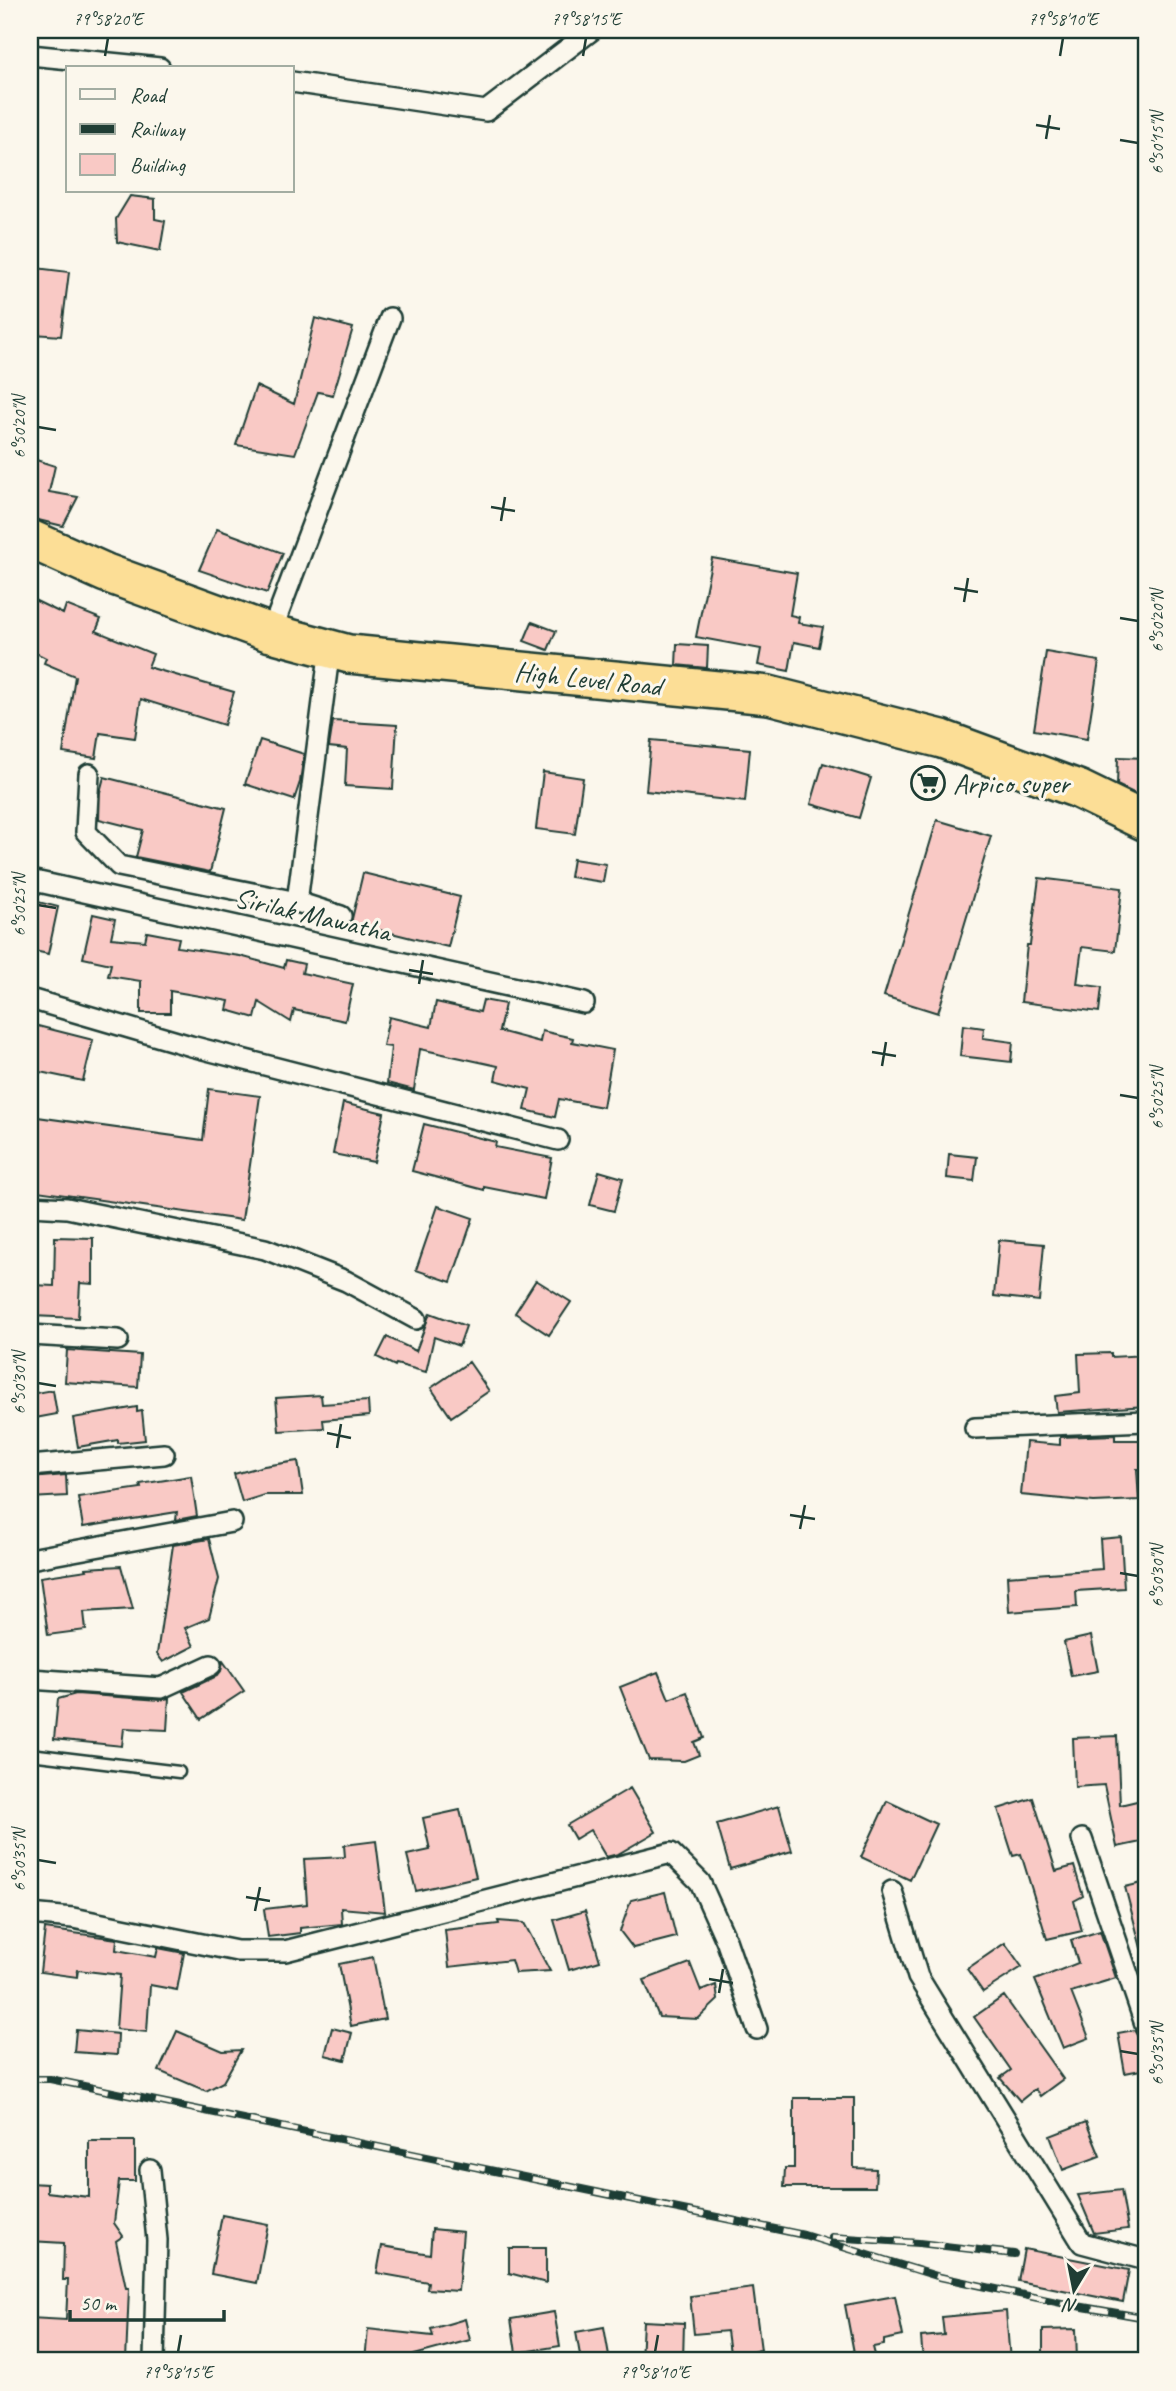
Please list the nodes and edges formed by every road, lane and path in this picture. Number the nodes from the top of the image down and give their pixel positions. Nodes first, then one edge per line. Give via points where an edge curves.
1 (592, 30) edge
2 (30, 55) edge
3 (140, 66) edge
4 (294, 82) edge
5 (390, 318) dead end
6 (30, 539) edge
7 (30, 554) edge
8 (271, 633) junction
9 (328, 663) junction
10 (767, 703) junction
11 (89, 774) dead end
12 (1146, 822) edge
13 (1146, 835) edge
14 (30, 880) edge
15 (297, 902) junction
16 (341, 916) dead end
17 (30, 999) edge
18 (584, 1003) dead end
19 (558, 1140) dead end
20 (30, 1206) edge
21 (416, 1319) dead end
22 (30, 1335) edge
23 (118, 1340) dead end
24 (1146, 1421) edge
25 (975, 1428) dead end
26 (164, 1454) dead end
27 (30, 1466) edge
28 (232, 1522) dead end
29 (30, 1559) edge
30 (211, 1665) dead end
31 (30, 1679) edge
32 (30, 1754) edge
33 (179, 1772) dead end
34 (1082, 1839) dead end
35 (891, 1891) dead end
36 (30, 1914) edge
37 (1146, 2027) edge
38 (757, 2029) dead end
39 (149, 2169) dead end
40 (1146, 2260) edge
41 (154, 2361) edge

1 - 4 street via 486,111
2 - 3 street
5 - 8 street
6 - 8 highway, High Level Road via 106,573
7 - 9 highway, High Level Road via 101,585
8 - 10 highway, High Level Road via 349,654
9 - 10 highway, High Level Road
9 - 15 street
10 - 12 highway, High Level Road via 942,739 1078,789
10 - 13 highway, High Level Road via 938,752
11 - 15 street via 86,832 119,866
14 - 18 street, Sirilak Mawatha
15 - 16 street
17 - 19 street
20 - 21 street via 67,1208 265,1249 346,1281
22 - 23 street
24 - 25 street
26 - 27 street
28 - 29 street
30 - 31 street via 160,1688
32 - 33 lane
34 - 37 street
35 - 40 street via 918,1976 1082,2243
36 - 38 street via 73,1918 237,1951 285,1951 671,1853 700,1882
39 - 41 street via 157,2240

